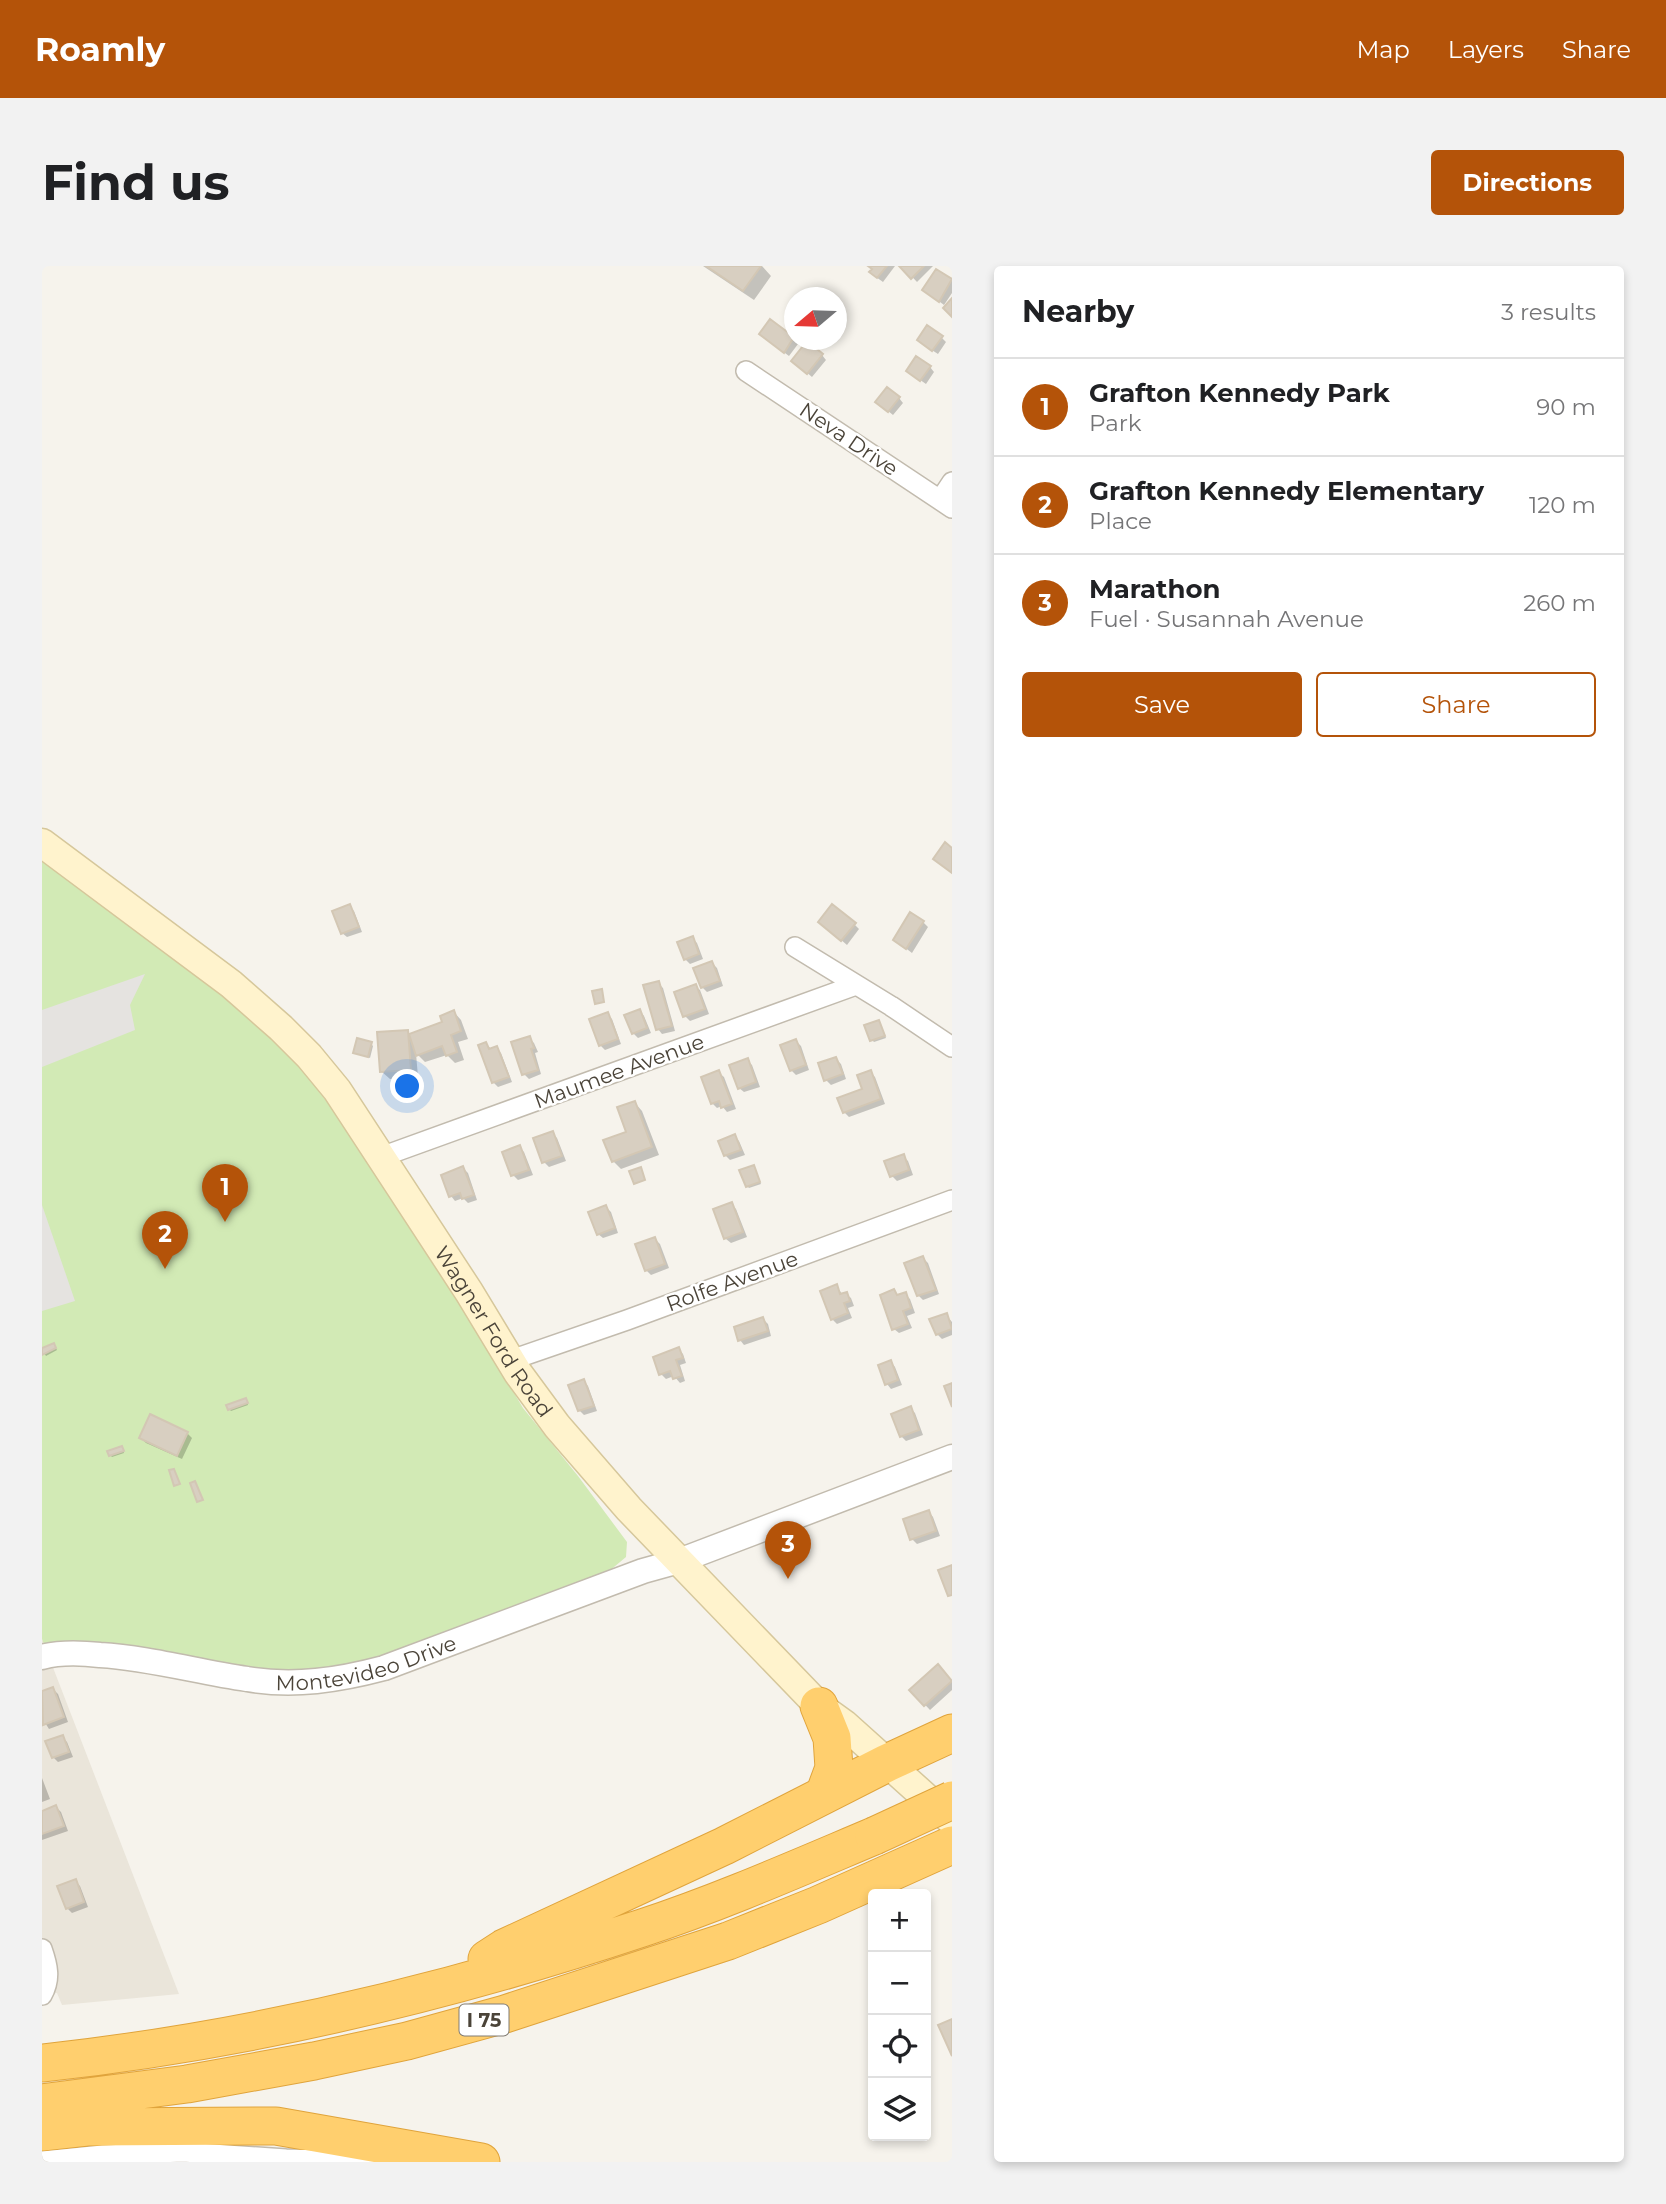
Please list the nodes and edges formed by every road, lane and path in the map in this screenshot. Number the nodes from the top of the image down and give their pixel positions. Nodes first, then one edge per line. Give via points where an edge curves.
1 (746, 371) dead end
2 (952, 482) edge
3 (946, 504) edge
4 (42, 843) edge
5 (795, 947) dead end
6 (856, 985) junction
7 (952, 1047) edge
8 (381, 1157) junction
9 (952, 1200) edge
10 (510, 1360) junction
11 (952, 1457) edge
12 (679, 1561) junction
13 (42, 1657) edge
14 (819, 1706) junction
15 (952, 1733) edge
16 (887, 1763) junction
17 (824, 1795) junction
18 (952, 1800) edge
19 (952, 1821) edge
20 (952, 1845) edge
21 (42, 1949) edge
22 (443, 1988) junction
23 (42, 1995) edge
24 (42, 2063) edge
25 (42, 2103) edge
26 (42, 2132) edge
27 (128, 2158) edge
28 (42, 2161) edge
29 (435, 2162) edge
30 (481, 2162) edge

1 - 3 street, Neva Drive
2 - 3 street
4 - 8 main road, Wagner Ford Road via 231,984 281,1028 337,1090
5 - 6 street
6 - 7 street
6 - 8 street, Maumee Avenue
8 - 10 main road, Wagner Ford Road
9 - 10 street, Rolfe Avenue
10 - 12 main road, Wagner Ford Road via 557,1426
11 - 12 street, Montevideo Drive
12 - 13 street, Montevideo Drive via 384,1668 330,1680 286,1683 248,1679 133,1657 85,1653
12 - 14 main road, Wagner Ford Road
14 - 16 main road, Wagner Ford Road
14 - 17 highway via 832,1738 834,1768
15 - 16 highway
16 - 17 highway
16 - 19 main road, Wagner Ford Road
17 - 22 highway via 504,1948
18 - 22 highway, I 75, bridge via 749,1889 644,1928
20 - 25 highway, I 75 via 728,1941 505,2014 314,2061
21 - 23 street via 48,1978
22 - 24 highway, I 75 via 239,2035
26 - 30 highway via 87,2127 276,2126
27 - 28 street
27 - 29 street via 183,2152

